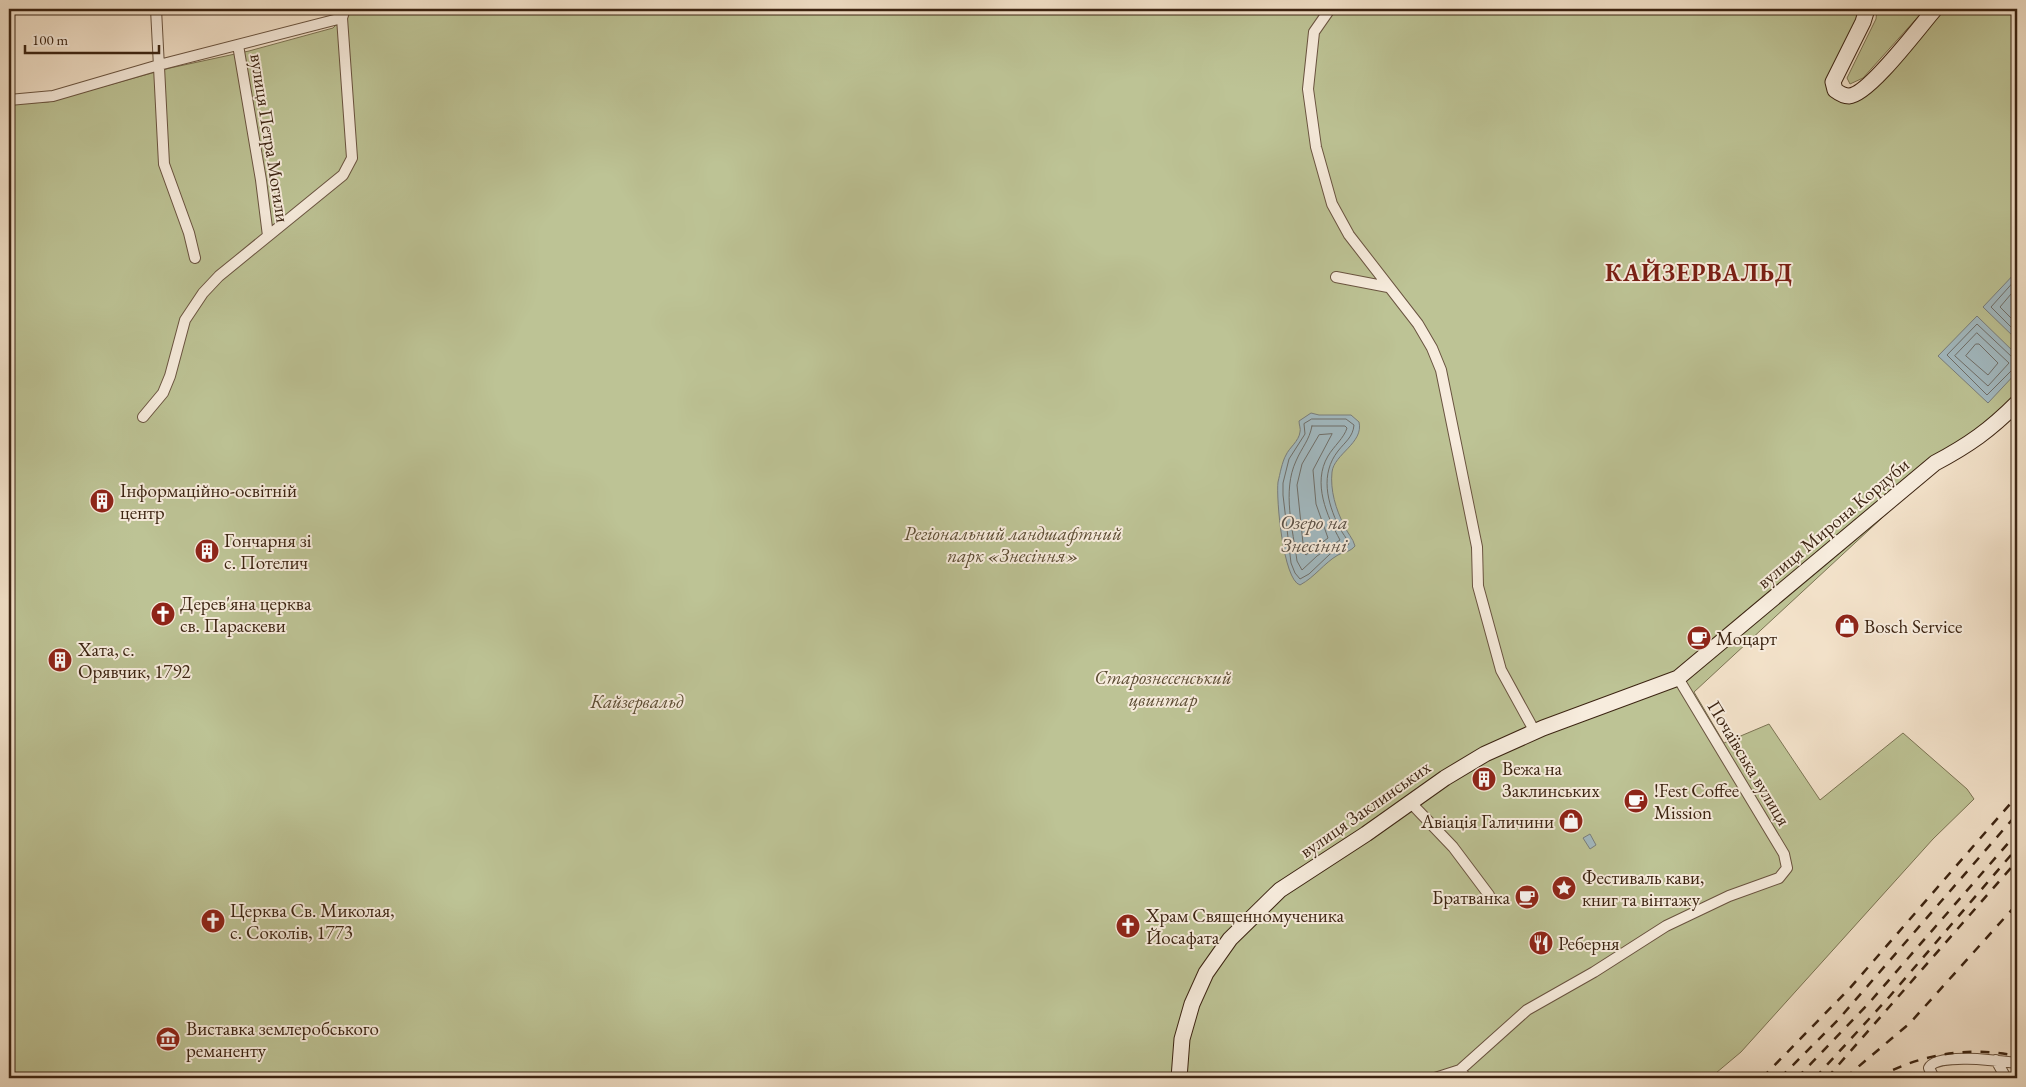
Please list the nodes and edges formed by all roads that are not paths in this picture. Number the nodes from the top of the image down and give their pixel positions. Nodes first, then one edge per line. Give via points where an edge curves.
1 (156, 9) edge
2 (1330, 9) edge
3 (1867, 9) edge
4 (1935, 9) edge
5 (343, 13) edge
6 (238, 44) junction
7 (159, 65) junction
8 (9, 100) edge
9 (268, 236) junction
10 (195, 258) dead end
11 (1336, 277) dead end
12 (1388, 287) junction
13 (2017, 403) edge
14 (143, 417) dead end
15 (1678, 678) junction
16 (1535, 732) junction
17 (1410, 802) junction
18 (1489, 895) dead end
19 (1996, 1060) junction
20 (2017, 1064) edge
21 (1463, 1074) edge
22 (1179, 1078) edge
23 (1436, 1078) edge
24 (1934, 1078) edge
25 (2006, 1078) edge

1 - 7 street
2 - 12 street via 1314,32 1308,88 1316,147 1332,204 1348,236
3 - 4 street via 1864,22 1833,82 1835,90 1842,94 1852,96 1879,75
5 - 6 street
5 - 9 street via 352,158 343,175
6 - 7 street
6 - 9 street, вулиця Петра Могили
7 - 8 street via 53,96
7 - 10 street via 164,164
9 - 14 street via 203,293 185,320 163,393
11 - 12 street
12 - 16 street via 1418,324 1441,370 1477,547 1478,586 1502,670
13 - 15 street, вулиця Мирона Кордуби via 1972,443 1935,463
15 - 16 street, вулиця Заклинських
15 - 21 street, Почаївська вулиця via 1784,854 1787,868 1779,878 1729,896 1666,926 1527,1010
16 - 17 street, вулиця Заклинських via 1485,754
17 - 18 street via 1453,847
17 - 22 street, вулиця Заклинських via 1280,890 1230,939 1206,973 1192,1004 1182,1039
19 - 20 street
19 - 24 street via 1963,1058 1933,1063 1928,1068
19 - 25 street
21 - 23 street

